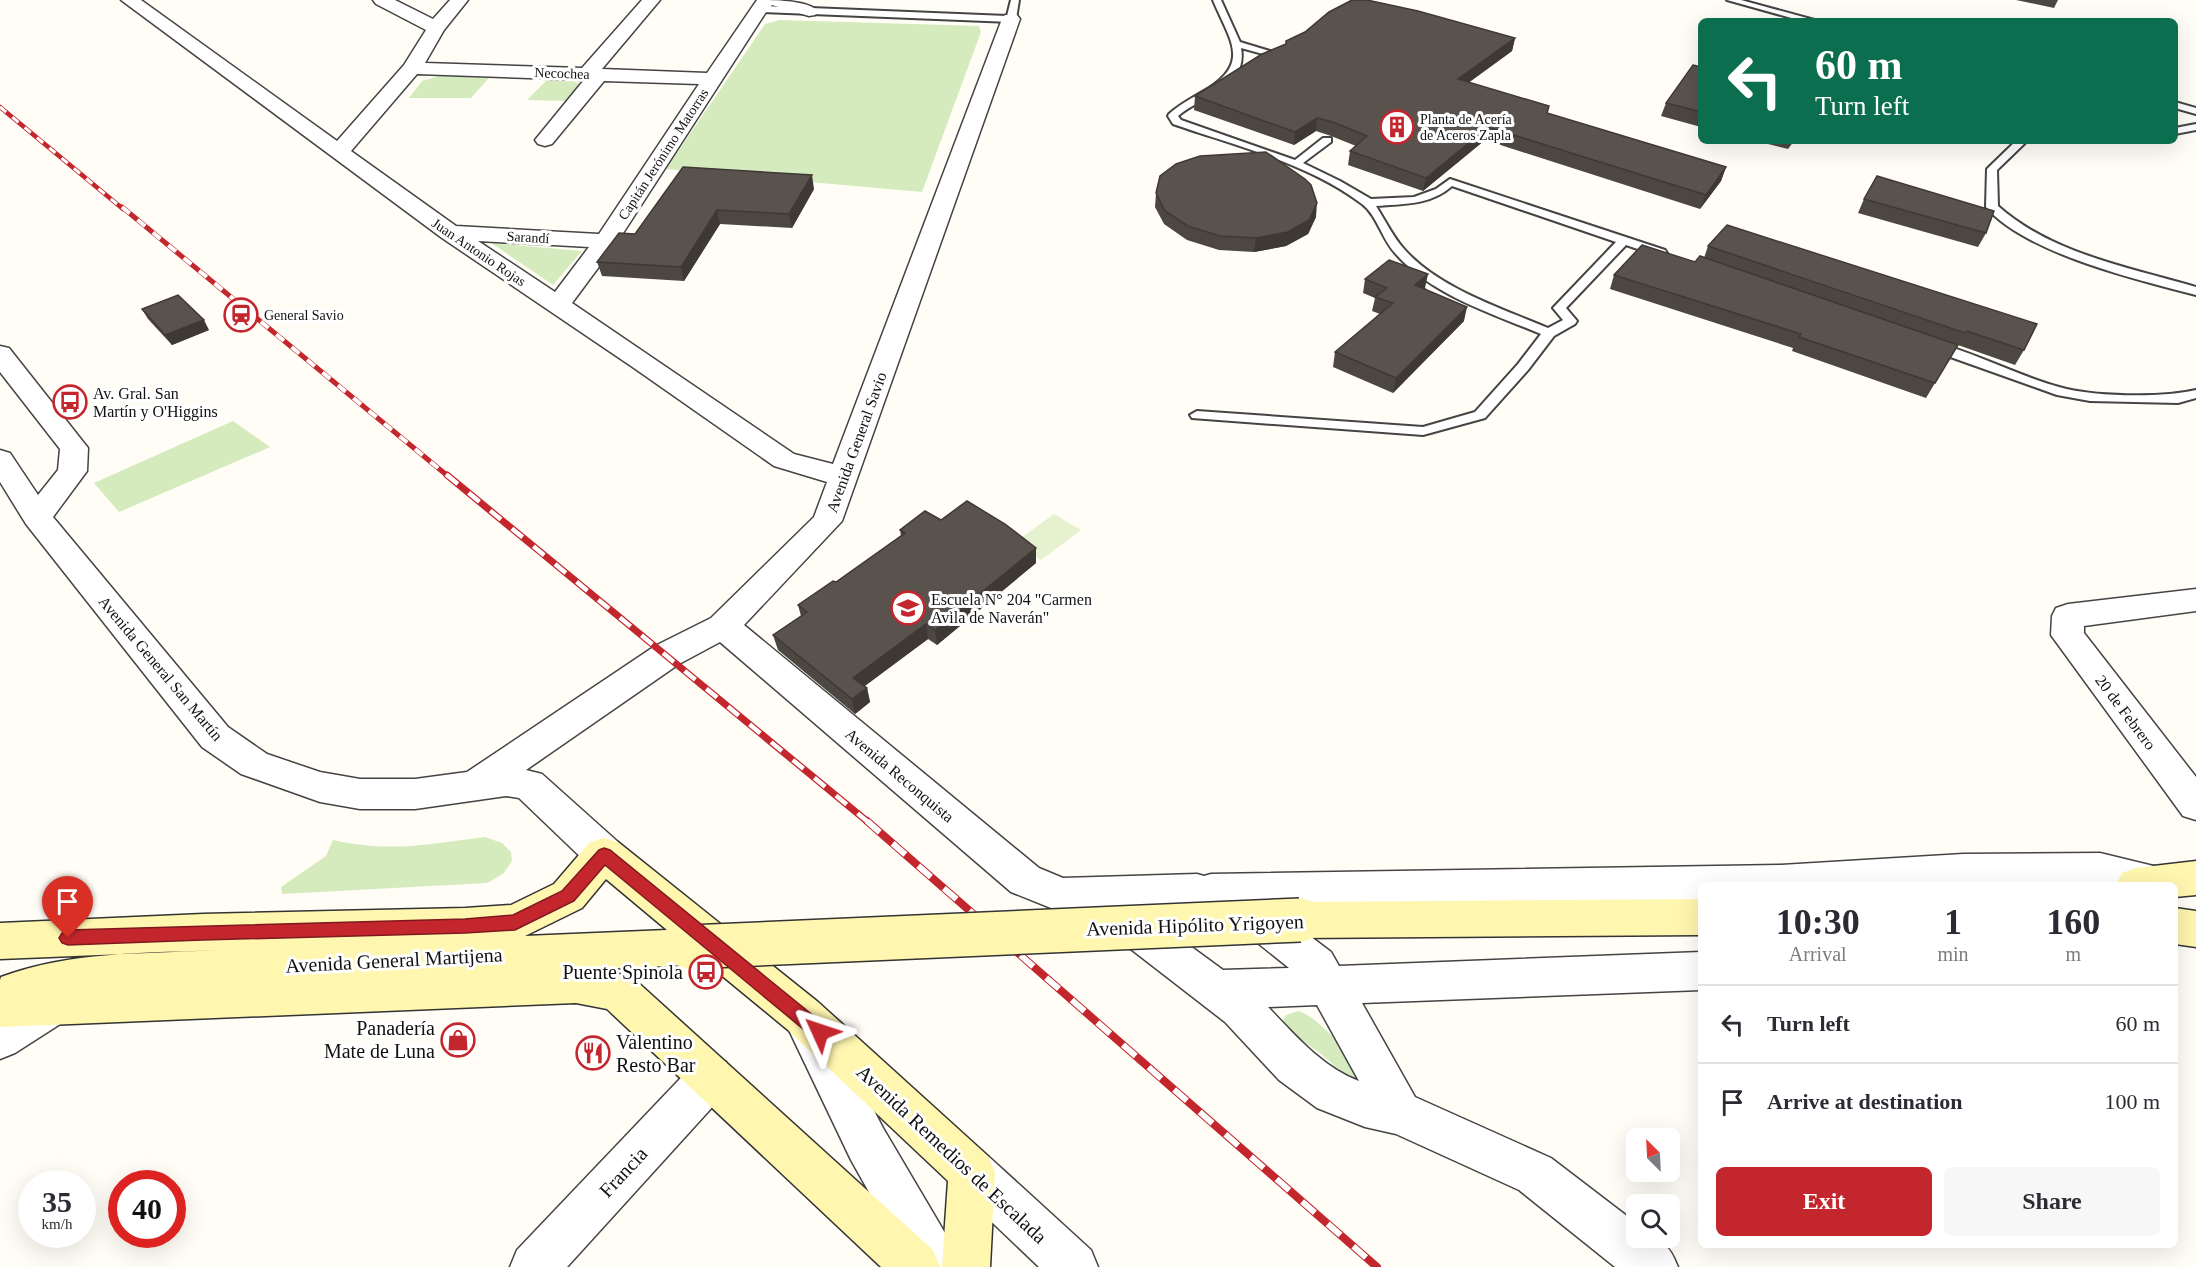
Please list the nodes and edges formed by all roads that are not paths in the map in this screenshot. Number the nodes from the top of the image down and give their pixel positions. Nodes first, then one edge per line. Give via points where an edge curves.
1 (130, 0) edge
2 (382, 0) edge
3 (459, 0) edge
4 (651, 0) edge
5 (1217, 0) edge
6 (1731, 0) edge
7 (766, 3) edge
8 (1013, 10) edge
9 (809, 11) joint
10 (1801, 18) edge
11 (436, 28) junction
12 (1236, 44) junction
13 (1278, 55) edge
14 (412, 68) junction
15 (594, 74) junction
16 (712, 79) junction
17 (2178, 106) edge
18 (2196, 111) edge
19 (2196, 127) edge
20 (2178, 130) edge
21 (545, 140) dead end
22 (1327, 140) edge
23 (2019, 144) edge
24 (338, 153) junction
25 (1296, 165) junction
26 (1369, 203) junction
27 (450, 233) junction
28 (606, 241) junction
29 (1623, 241) junction
30 (1678, 259) edge
31 (2196, 291) edge
32 (557, 306) junction
33 (1549, 333) junction
34 (1919, 341) edge
35 (4, 367) edge
36 (2196, 394) edge
37 (1197, 415) dead end
38 (0, 459) edge
39 (844, 477) junction
40 (37, 517) junction
41 (2196, 600) edge
42 (723, 626) junction
43 (478, 783) junction
44 (2196, 805) edge
45 (604, 854) junction
46 (2196, 878) edge
47 (1781, 882) edge
48 (2142, 882) edge
49 (2156, 882) edge
50 (1698, 883) edge
51 (1197, 891) junction
52 (1090, 895) junction
53 (1698, 917) edge
54 (2178, 926) edge
55 (2196, 929) edge
56 (2196, 939) edge
57 (0, 941) edge
58 (2178, 944) edge
59 (689, 947) joint
60 (0, 956) edge
61 (1698, 971) edge
62 (98, 974) junction
63 (1328, 986) junction
64 (1216, 990) junction
65 (0, 994) edge
66 (53, 1005) junction
67 (0, 1007) edge
68 (803, 1016) junction
69 (0, 1039) edge
70 (711, 1077) junction
71 (1399, 1113) junction
72 (972, 1172) junction
73 (534, 1267) edge
74 (916, 1267) edge
75 (938, 1267) edge
76 (966, 1267) edge
77 (1074, 1267) edge
78 (1654, 1267) edge

1 - 24 street, Juan Antonio Rojas
2 - 11 street
3 - 11 street
4 - 15 street
5 - 12 lane
6 - 10 lane
7 - 9 street
7 - 16 street, Capitán Jerónimo Matorras
8 - 9 lane
8 - 39 street, Avenida General Savio
11 - 14 street
12 - 13 lane
12 - 25 lane via 1238,63 1232,74 1180,107 1173,116 1177,122
14 - 15 street, Necochea
14 - 24 street
15 - 16 street, Necochea
15 - 21 street
16 - 28 street, Capitán Jerónimo Matorras
17 - 18 lane
19 - 20 lane
22 - 25 lane
23 - 31 lane via 1992,169 1992,207 2003,219 2063,250
24 - 27 street, Juan Antonio Rojas
25 - 26 lane
26 - 29 lane via 1415,200 1440,192 1450,182
26 - 33 lane via 1398,250 1424,275
27 - 28 street, Sarandí
27 - 32 street, Juan Antonio Rojas
28 - 32 street, Capitán Jerónimo Matorras
29 - 30 lane
29 - 33 lane via 1559,308 1571,321
32 - 39 street, Juan Antonio Rojas via 784,460
33 - 37 lane via 1480,415 1423,431
34 - 36 lane via 2057,391 2090,397 2178,399
35 - 40 street via 74,448 72,471
38 - 40 street, Avenida General San Martín
39 - 42 street, Avenida General Savio via 827,521
40 - 43 street, Avenida General San Martín via 215,737 254,764 320,787 360,794 415,794
41 - 44 street, 20 de Febrero via 2067,616 2068,635
42 - 43 street, Avenida General Savio via 667,655
42 - 52 street, Avenida Reconquista via 1025,880 1061,895
43 - 45 street, Avenida General San Martín via 506,781 529,785
45 - 57 street via 568,896 515,922
45 - 68 street, Avenida Remedios de Escalada
46 - 49 street
47 - 48 street, Avenida Reconquista via 1975,870 2100,870
50 - 51 street, Avenida Reconquista
51 - 52 street, Avenida Reconquista
51 - 63 street via 1243,908 1269,926 1316,965
52 - 64 street
53 - 59 street, Avenida Hipólito Yrigoyen, bridge via 1300,920
54 - 55 street
56 - 58 street
59 - 62 street, Avenida General Martijena
60 - 62 street
61 - 63 street
62 - 65 street
63 - 64 street
63 - 71 street
64 - 71 street via 1240,1008 1294,1065 1333,1093
66 - 67 street
66 - 69 street
66 - 70 street via 576,984 618,992
68 - 72 street, Avenida Remedios de Escalada
68 - 75 street, Avenida Remedios de Escalada via 867,1144
70 - 73 street, Francia
70 - 74 street
71 - 78 street via 1535,1174
72 - 76 street
72 - 77 street, Avenida Remedios de Escalada

